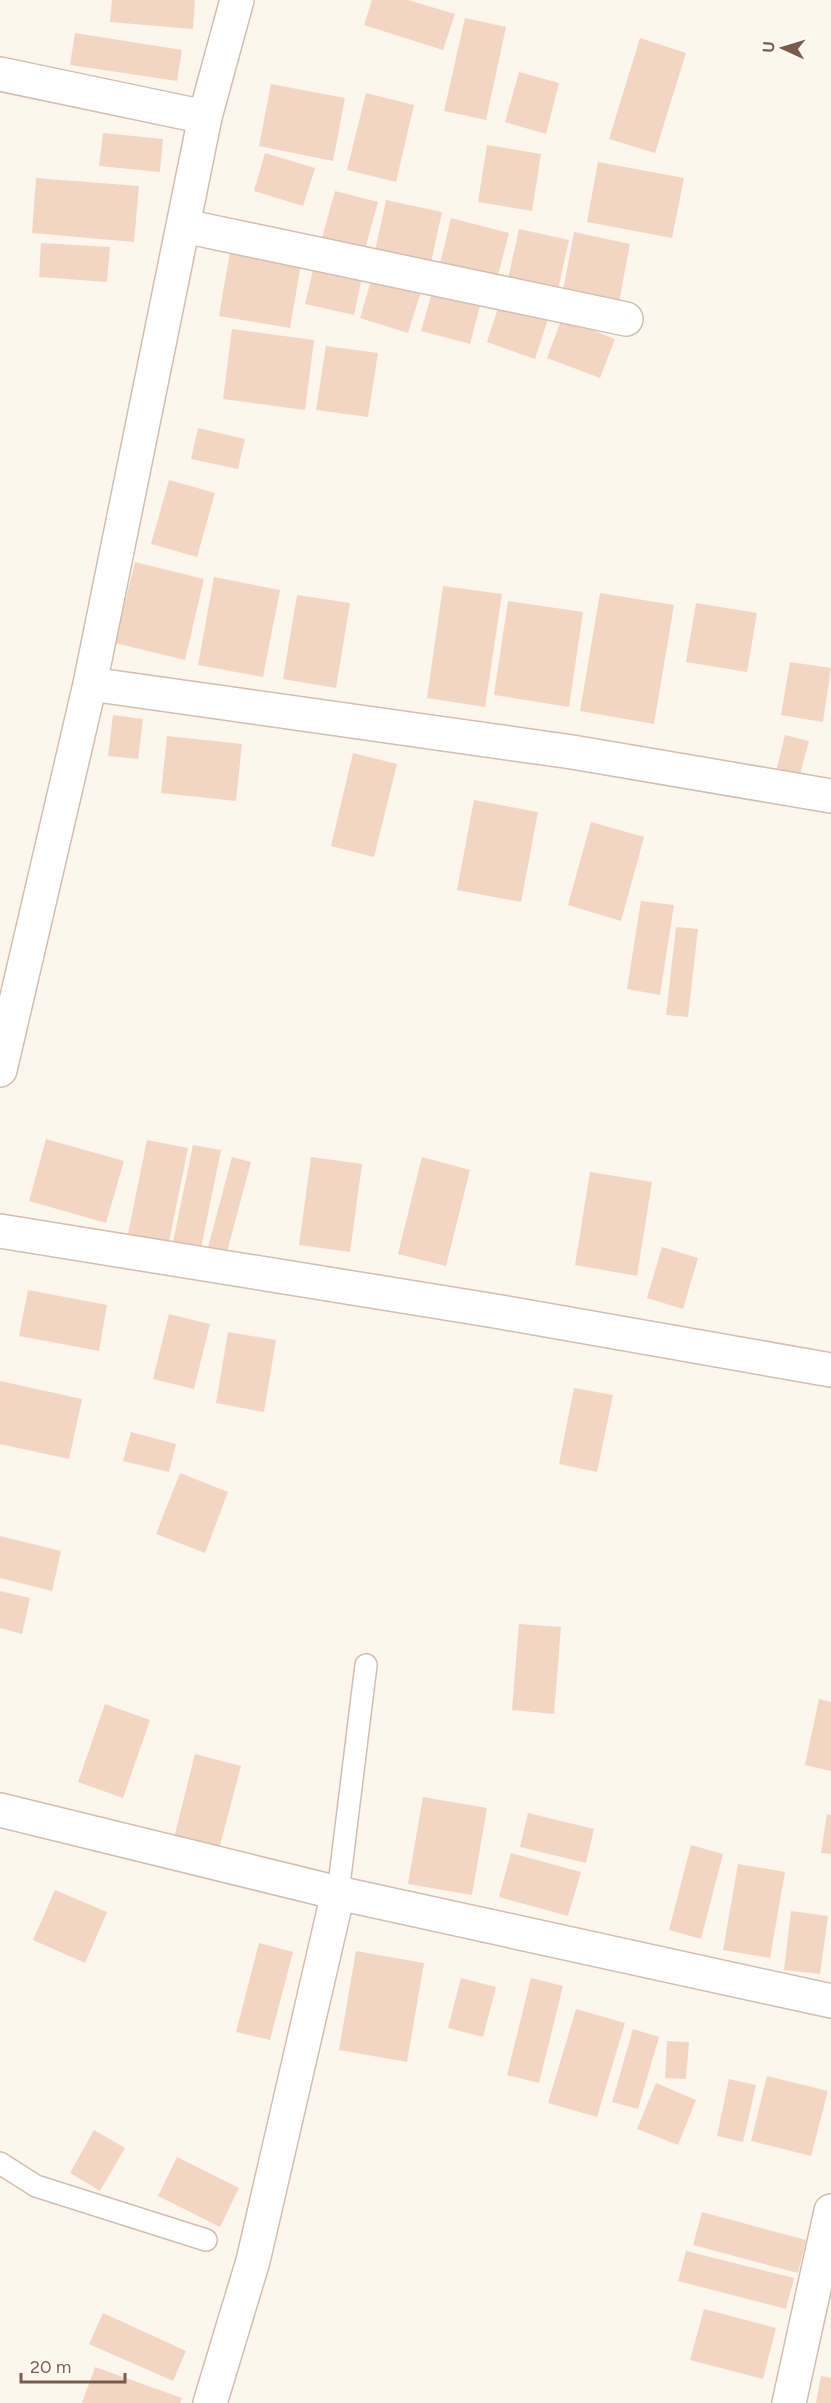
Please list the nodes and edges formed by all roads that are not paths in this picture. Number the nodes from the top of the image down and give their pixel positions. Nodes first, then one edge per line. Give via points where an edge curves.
1 (237, 0) edge
2 (0, 74) edge
3 (205, 117) junction
4 (184, 226) junction
5 (626, 319) dead end
6 (90, 684) junction
7 (831, 796) edge
8 (0, 1070) edge
9 (0, 1232) edge
10 (831, 1370) edge
11 (366, 1665) dead end
12 (0, 1810) edge
13 (338, 1893) junction
14 (831, 2001) edge
15 (0, 2163) edge
16 (831, 2211) edge
17 (206, 2240) dead end
18 (210, 2403) edge
19 (789, 2403) edge

1 - 3 street
2 - 3 street
3 - 4 street
4 - 5 street
4 - 6 street
6 - 7 street via 572,752
6 - 8 street
9 - 10 street via 495,1311
11 - 13 lane
12 - 13 street
13 - 14 street
13 - 18 street via 253,2261
15 - 17 lane via 36,2186
16 - 19 street

